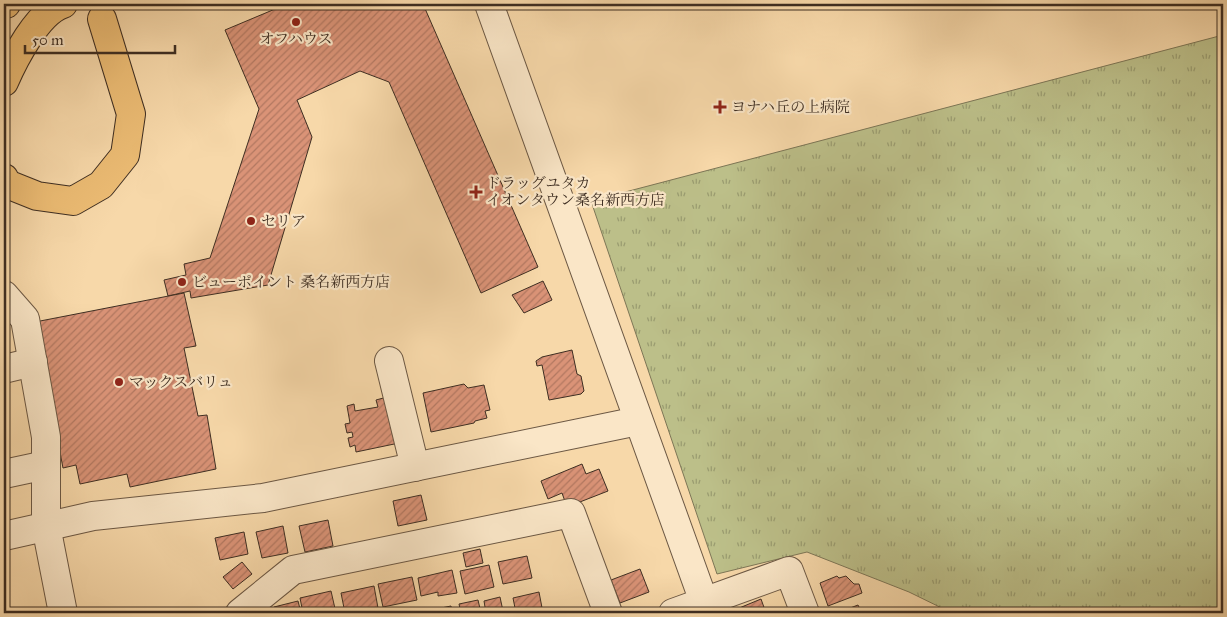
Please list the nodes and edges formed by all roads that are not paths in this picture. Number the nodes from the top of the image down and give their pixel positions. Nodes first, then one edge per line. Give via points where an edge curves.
1 (63, 4) edge
2 (489, 4) edge
3 (102, 19) dead end
4 (4, 82) edge
5 (4, 178) edge
6 (4, 295) edge
7 (389, 361) dead end
8 (33, 362) junction
9 (4, 369) edge
10 (638, 421) junction
11 (46, 465) junction
12 (415, 467) junction
13 (4, 474) edge
14 (46, 526) junction
15 (4, 536) edge
16 (706, 608) edge
17 (62, 613) edge
18 (240, 613) edge
19 (608, 613) edge
20 (672, 613) edge
21 (805, 613) edge

1 - 4 highway via 56,6 37,25
2 - 10 street
3 - 5 highway via 131,114 125,156 101,185 73,200 37,196 7,184
6 - 8 street via 25,320
7 - 12 street
8 - 9 street
8 - 11 street via 46,438
10 - 12 street
10 - 16 street
11 - 13 street
11 - 14 street
12 - 14 street via 263,498 93,516
14 - 15 street
14 - 17 street
16 - 20 street
16 - 21 street via 789,570
18 - 19 street via 293,570 571,513

